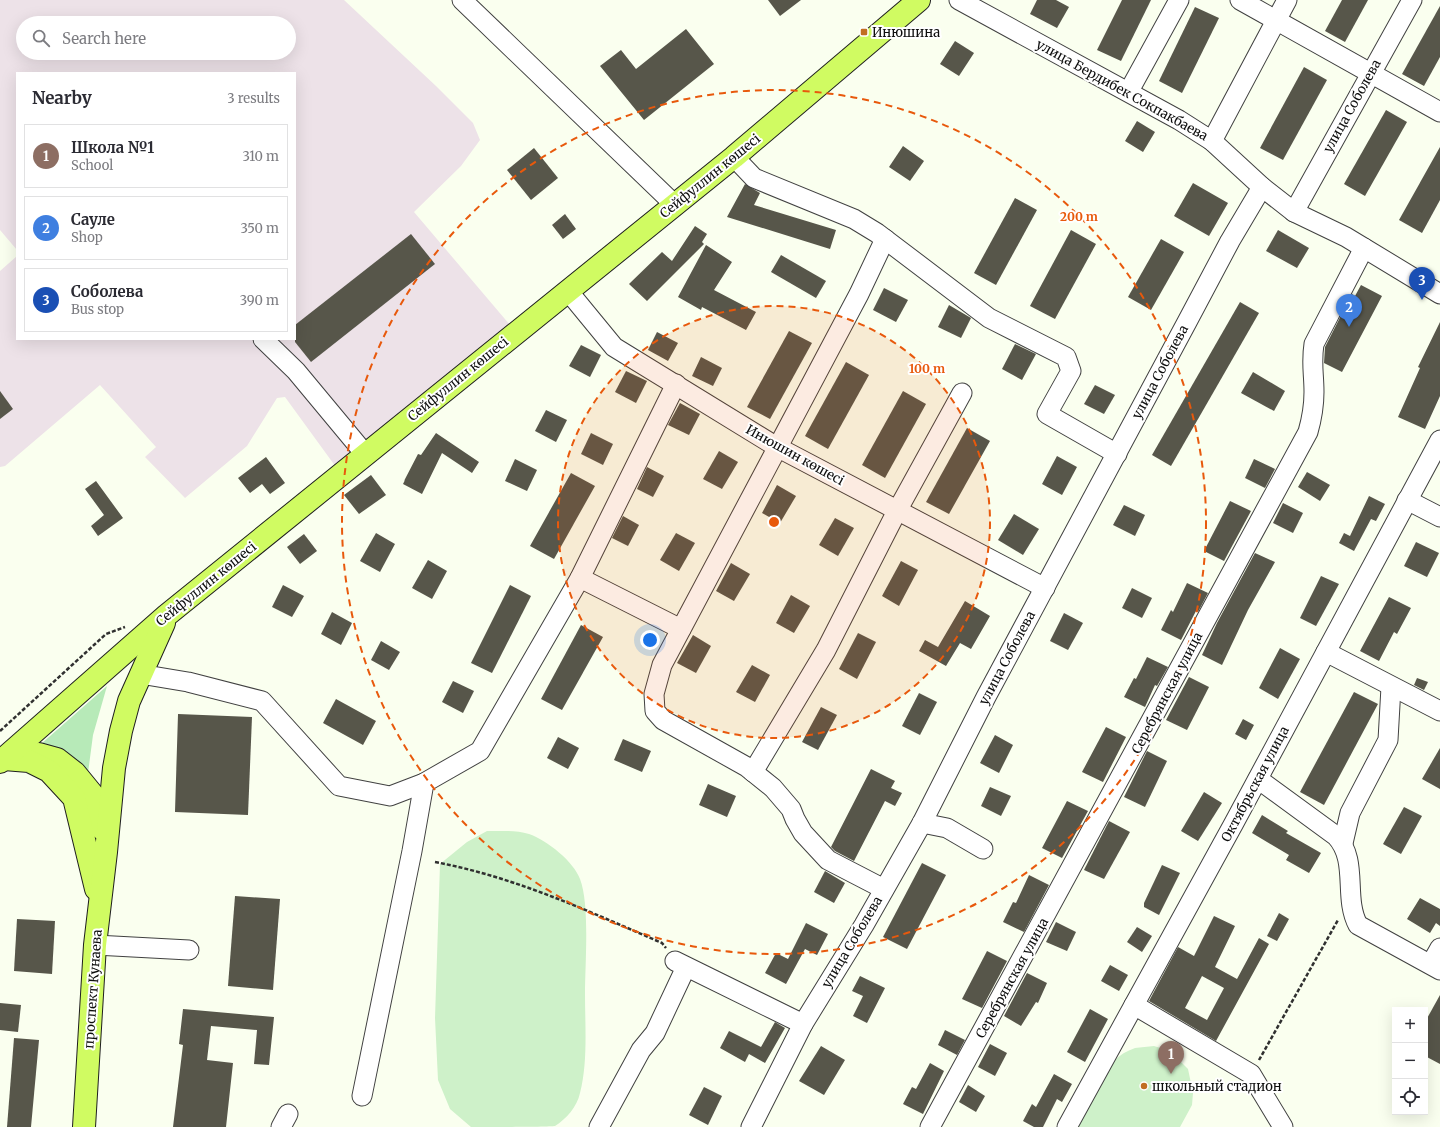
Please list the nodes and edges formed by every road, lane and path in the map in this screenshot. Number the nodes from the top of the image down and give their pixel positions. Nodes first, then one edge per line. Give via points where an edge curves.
1 (462, 0) edge
2 (918, 0) edge
3 (958, 0) edge
4 (1179, 0) edge
5 (1240, 0) edge
6 (1287, 0) edge
7 (1412, 0) edge
8 (1276, 20) junction
9 (1370, 73) junction
10 (1129, 92) junction
11 (1440, 112) edge
12 (1212, 141) junction
13 (734, 157) junction
14 (1262, 188) junction
15 (675, 205) junction
16 (1294, 212) junction
17 (885, 239) junction
18 (1364, 248) junction
19 (568, 291) junction
20 (1440, 294) edge
21 (264, 340) edge
22 (676, 384) junction
23 (962, 393) dead end
24 (1440, 440) edge
25 (777, 447) junction
26 (365, 454) junction
27 (1117, 454) junction
28 (1407, 500) junction
29 (897, 511) junction
30 (1440, 517) edge
31 (580, 578) junction
32 (1045, 588) junction
33 (167, 615) junction
34 (127, 626) dead end
35 (681, 629) junction
36 (1326, 652) junction
37 (140, 674) junction
38 (1391, 687) junction
39 (1440, 711) edge
40 (0, 731) edge
41 (6, 757) edge
42 (753, 772) junction
43 (1258, 779) junction
44 (424, 783) junction
45 (922, 823) junction
46 (1343, 843) junction
47 (983, 849) dead end
48 (106, 852) junction
49 (435, 862) dead end
50 (884, 889) junction
51 (1352, 895) junction
52 (99, 900) junction
53 (95, 945) junction
54 (1440, 948) edge
55 (189, 950) dead end
56 (681, 964) junction
57 (1435, 967) edge
58 (1134, 1005) junction
59 (803, 1024) junction
60 (1251, 1074) junction
61 (362, 1096) dead end
62 (84, 1127) edge
63 (599, 1127) edge
64 (751, 1127) edge
65 (930, 1127) edge
66 (1067, 1127) edge
67 (1283, 1127) edge

1 - 15 street
2 - 13 main road, Сейфуллин көшесі
3 - 10 street, улица Бердибек Сокпакбаева
4 - 10 street
5 - 8 street
6 - 8 street
7 - 9 street, улица Соболева
8 - 9 street
8 - 12 street
9 - 11 street
9 - 16 street, улица Соболева
10 - 12 street, улица Бердибек Сокпакбаева
12 - 14 street, улица Бердибек Сокпакбаева
13 - 15 main road, Сейфуллин көшесі
13 - 17 street via 754,178 854,220
14 - 16 street, улица Бердибек Сокпакбаева
14 - 27 street, улица Соболева via 1230,241
15 - 19 main road, Сейфуллин көшесі
16 - 18 street, улица Бердибек Сокпакбаева
17 - 25 street via 859,294
17 - 27 street via 989,318 1066,357 1071,371 1047,414
18 - 20 street, улица Бердибек Сокпакбаева
18 - 65 street, Серебрянская улица via 1314,344 1311,360 1313,415 1308,432
19 - 22 street, Инюшин көшесі via 614,346
19 - 26 main road, Сейфуллин көшесі
21 - 26 street via 296,371
22 - 25 street, Инюшин көшесі
22 - 31 street
23 - 29 street
24 - 28 street, Октябрьская улица
25 - 29 street, Инюшин көшесі
25 - 35 street
26 - 33 main road, Сейфуллин көшесі
27 - 32 street, улица Соболева
28 - 30 street
28 - 36 street, Октябрьская улица
29 - 32 street, Инюшин көшесі
29 - 42 street via 826,650
31 - 35 street
31 - 44 street via 480,751
32 - 45 street, улица Соболева
33 - 37 main road, проспект Кунаева
33 - 41 main road, Сейфуллин көшесі
34 - 40 path via 106,634
35 - 42 street via 659,671 655,689 655,711 663,720
36 - 38 street
36 - 43 street, Октябрьская улица
37 - 44 street via 188,682 262,701 339,786 390,796
37 - 48 main road, проспект Кунаева via 121,731 110,795
38 - 39 street
38 - 46 street via 1388,740 1350,813
41 - 48 main road via 39,754 57,759 75,773 93,795
41 - 52 main road via 29,761 49,770 74,798
42 - 50 street via 792,809 803,833 828,860
43 - 46 street
43 - 58 street, Октябрьская улица
44 - 61 street
45 - 47 street via 947,828
45 - 50 street, улица Соболева
46 - 51 street via 1349,860
48 - 52 main road, проспект Кунаева
49 - 56 path via 516,882 570,903 662,943
50 - 59 street, улица Соболева
51 - 57 street via 1353,916 1358,925
51 - 60 path
52 - 53 main road, проспект Кунаева
53 - 55 street
53 - 62 main road, проспект Кунаева
54 - 57 street
56 - 59 street
56 - 63 street via 655,1033 641,1050
58 - 60 street
58 - 66 street, Октябрьская улица
59 - 64 street, улица Соболева
60 - 67 street

